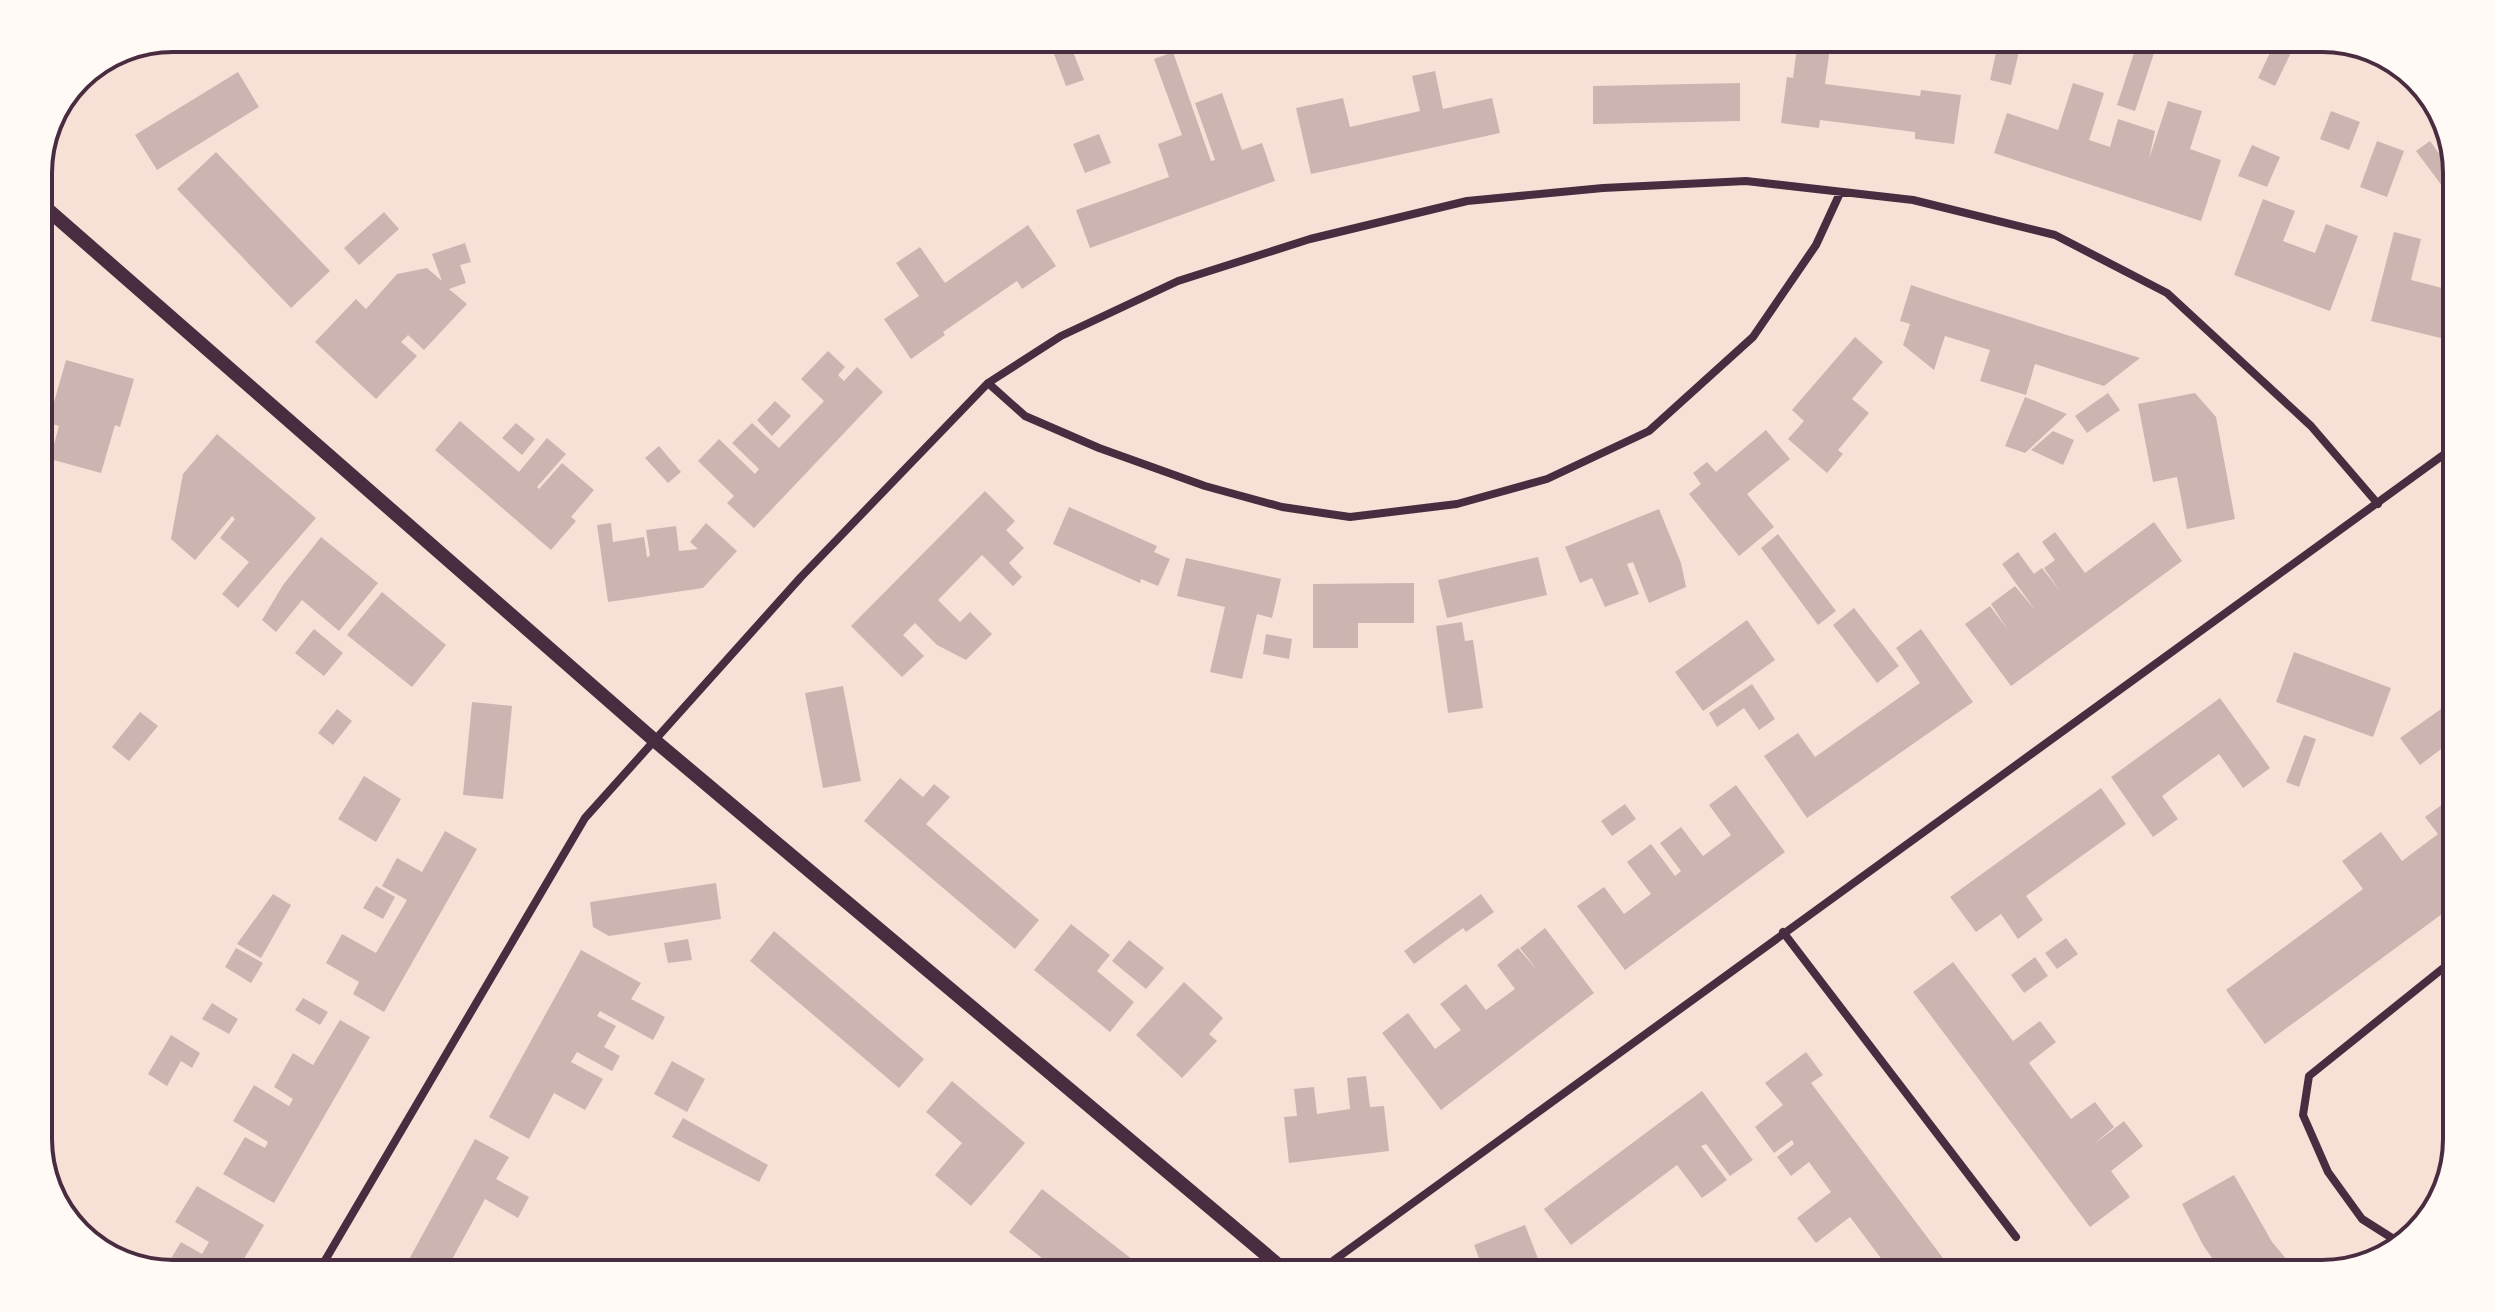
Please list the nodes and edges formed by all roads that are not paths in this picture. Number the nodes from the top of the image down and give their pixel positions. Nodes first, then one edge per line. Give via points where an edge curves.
1 (1840, 193) junction
2 (52, 213) edge
3 (988, 383) junction
4 (2443, 455) edge
5 (2378, 504) junction
6 (654, 740) junction
7 (1783, 932) junction
8 (2443, 968) edge
9 (2016, 1237) dead end
10 (2392, 1238) edge
11 (325, 1260) edge
12 (1272, 1260) edge
13 (1334, 1260) edge

1 - 3 street via 1746,181 1467,201 1310,239 1178,281 1061,336
1 - 3 street via 1816,245 1753,337 1649,431 1547,479 1457,504 1350,517 1282,507 1099,448 1025,416
1 - 5 street via 1913,200 2055,235 2167,293 2311,426
2 - 6 street
3 - 6 street via 801,577
4 - 5 street
5 - 7 street
6 - 11 street via 585,818
6 - 12 street
7 - 9 street
7 - 13 street
8 - 10 street via 2309,1076 2303,1115 2328,1172 2362,1219

